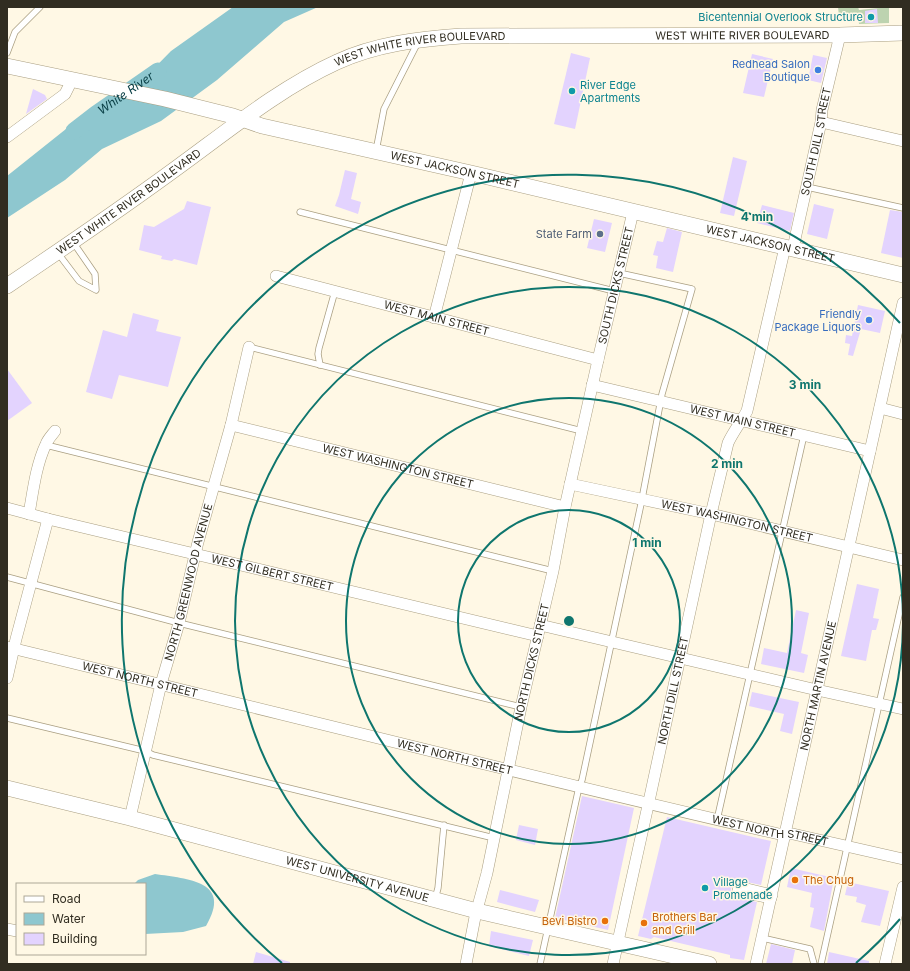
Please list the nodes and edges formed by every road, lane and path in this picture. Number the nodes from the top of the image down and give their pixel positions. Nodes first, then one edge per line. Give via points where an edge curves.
1 (40, 7) edge
2 (903, 33) edge
3 (840, 35) junction
4 (419, 40) junction
5 (7, 53) edge
6 (7, 66) edge
7 (70, 80) junction
8 (242, 120) junction
9 (821, 122) junction
10 (7, 137) edge
11 (903, 141) edge
12 (376, 151) junction
13 (471, 173) junction
14 (806, 187) junction
15 (903, 208) edge
16 (300, 212) dead end
17 (633, 212) junction
18 (73, 242) junction
19 (789, 247) junction
20 (450, 251) junction
21 (57, 252) junction
22 (619, 273) junction
23 (903, 275) edge
24 (276, 276) dead end
25 (7, 286) edge
26 (335, 291) junction
27 (614, 291) junction
28 (903, 303) edge
29 (434, 318) junction
30 (899, 339) edge
31 (249, 347) joint
32 (598, 360) junction
33 (320, 365) junction
34 (592, 385) junction
35 (661, 402) junction
36 (880, 408) junction
37 (903, 414) edge
38 (742, 421) junction
39 (231, 425) junction
40 (55, 431) dead end
41 (582, 431) junction
42 (804, 435) junction
43 (46, 444) junction
44 (870, 451) junction
45 (570, 484) junction
46 (214, 486) junction
47 (642, 498) junction
48 (565, 507) junction
49 (7, 508) edge
50 (29, 514) junction
51 (711, 514) junction
52 (48, 519) junction
53 (782, 531) junction
54 (849, 546) junction
55 (196, 555) junction
56 (903, 560) edge
57 (553, 571) junction
58 (7, 577) edge
59 (31, 583) junction
60 (903, 597) edge
61 (179, 623) junction
62 (539, 630) junction
63 (611, 640) junction
64 (10, 648) edge
65 (680, 657) junction
66 (750, 674) junction
67 (7, 678) edge
68 (161, 684) junction
69 (817, 690) junction
70 (879, 704) junction
71 (521, 707) junction
72 (903, 709) edge
73 (7, 718) edge
74 (145, 751) junction
75 (508, 771) junction
76 (578, 787) junction
77 (7, 788) edge
78 (649, 804) junction
79 (130, 818) junction
80 (717, 820) junction
81 (444, 825) junction
82 (785, 834) junction
83 (494, 838) junction
84 (847, 847) junction
85 (903, 859) edge
86 (903, 887) edge
87 (435, 899) junction
88 (478, 910) junction
89 (548, 927) junction
90 (762, 938) junction
91 (617, 942) junction
92 (687, 961) edge
93 (466, 964) edge
94 (540, 964) edge
95 (613, 964) edge
96 (709, 964) edge
97 (756, 964) edge
98 (814, 964) edge
99 (821, 964) edge
100 (885, 964) edge

1 - 5 lane via 15,32
2 - 3 street, WEST WHITE RIVER BOULEVARD
3 - 4 street, WEST WHITE RIVER BOULEVARD via 481,36
3 - 9 street, SOUTH DILL STREET
4 - 8 street, WEST WHITE RIVER BOULEVARD via 371,50 337,62 293,86
4 - 12 lane via 384,110
6 - 7 street, WEST JACKSON STREET
7 - 8 street, WEST JACKSON STREET via 130,91
7 - 10 street via 65,94
8 - 12 street, WEST JACKSON STREET
8 - 18 street, WEST WHITE RIVER BOULEVARD
9 - 11 street
9 - 14 street, SOUTH DILL STREET
12 - 13 street, WEST JACKSON STREET
13 - 17 street, WEST JACKSON STREET
13 - 20 street
14 - 15 lane
14 - 19 street, SOUTH DILL STREET
16 - 20 lane
17 - 19 street, WEST JACKSON STREET
17 - 22 street, SOUTH DICKS STREET
18 - 21 street, WEST WHITE RIVER BOULEVARD
18 - 21 lane via 95,274 96,290 79,281
19 - 23 street, WEST JACKSON STREET
19 - 38 street, SOUTH DILL STREET via 747,411
20 - 27 lane
20 - 29 street
21 - 25 street, WEST WHITE RIVER BOULEVARD
22 - 27 street, SOUTH DICKS STREET
22 - 35 lane via 692,289
24 - 26 street, WEST MAIN STREET
26 - 29 street, WEST MAIN STREET
26 - 33 lane via 319,348
27 - 32 street, SOUTH DICKS STREET
28 - 30 street, NORTH MARTIN AVENUE
29 - 32 street, WEST MAIN STREET
30 - 36 street, NORTH MARTIN AVENUE
31 - 33 lane
31 - 39 street, NORTH GREENWOOD AVENUE
32 - 34 street, NORTH DICKS STREET
33 - 41 lane
34 - 35 street, WEST MAIN STREET
34 - 41 street, NORTH DICKS STREET
35 - 38 street, WEST MAIN STREET
35 - 47 lane
36 - 37 street
36 - 44 street, NORTH MARTIN AVENUE
38 - 42 street, WEST MAIN STREET
38 - 51 street, NORTH DILL STREET via 728,443
39 - 46 street, NORTH GREENWOOD AVENUE
39 - 48 street, WEST WASHINGTON STREET
40 - 43 street
41 - 45 street, NORTH DICKS STREET
42 - 44 street, WEST MAIN STREET
42 - 53 lane
43 - 46 lane
43 - 50 street
44 - 54 street, NORTH MARTIN AVENUE
45 - 47 street, WEST WASHINGTON STREET
45 - 48 street, NORTH DICKS STREET
46 - 55 street, NORTH GREENWOOD AVENUE
46 - 57 lane
47 - 51 street, WEST WASHINGTON STREET
47 - 63 lane
48 - 57 street, NORTH DICKS STREET
49 - 50 street, WEST GILBERT STREET
50 - 52 street, WEST GILBERT STREET
51 - 53 street, WEST WASHINGTON STREET
51 - 65 street, NORTH DILL STREET
52 - 55 street, WEST GILBERT STREET
52 - 59 street
53 - 54 street, WEST WASHINGTON STREET
53 - 66 lane
54 - 56 street, WEST WASHINGTON STREET
54 - 69 street, NORTH MARTIN AVENUE
55 - 61 street, NORTH GREENWOOD AVENUE
55 - 62 street, WEST GILBERT STREET
57 - 62 street, NORTH DICKS STREET
58 - 59 lane
59 - 61 lane
59 - 64 street
60 - 70 lane
61 - 68 street, NORTH GREENWOOD AVENUE
61 - 71 lane
62 - 63 street, WEST GILBERT STREET
62 - 71 street, NORTH DICKS STREET
63 - 65 street, WEST GILBERT STREET
63 - 76 lane via 582,780
64 - 67 street
64 - 68 street, WEST NORTH STREET
65 - 66 street, WEST GILBERT STREET
65 - 78 street, NORTH DILL STREET
66 - 69 street, WEST GILBERT STREET
66 - 80 lane
68 - 74 street, NORTH GREENWOOD AVENUE
68 - 75 street, WEST NORTH STREET
69 - 70 street, WEST GILBERT STREET
69 - 82 street, NORTH MARTIN AVENUE
70 - 72 street, WEST GILBERT STREET
70 - 84 lane
71 - 75 street, NORTH DICKS STREET
73 - 74 lane
74 - 79 street, NORTH GREENWOOD AVENUE
74 - 81 lane
75 - 76 street, WEST NORTH STREET
75 - 83 street, NORTH DICKS STREET
76 - 78 street, WEST NORTH STREET
76 - 89 lane
77 - 79 street, WEST UNIVERSITY AVENUE
78 - 80 street, WEST NORTH STREET
78 - 91 street, NORTH DILL STREET
79 - 87 street, WEST UNIVERSITY AVENUE
80 - 82 street, WEST NORTH STREET
81 - 83 lane
81 - 87 lane
82 - 84 street, WEST NORTH STREET
82 - 90 street, NORTH MARTIN AVENUE
83 - 88 street, NORTH DICKS STREET
84 - 85 street, WEST NORTH STREET
84 - 99 lane
86 - 100 street
87 - 88 street, WEST UNIVERSITY AVENUE
88 - 89 street, WEST UNIVERSITY AVENUE
88 - 93 street, NORTH DICKS STREET
89 - 91 street, WEST UNIVERSITY AVENUE
89 - 94 lane
90 - 97 street, NORTH MARTIN AVENUE
90 - 98 lane via 810,949
91 - 92 street, WEST UNIVERSITY AVENUE
91 - 95 street, NORTH DILL STREET
92 - 96 street, WEST UNIVERSITY AVENUE

